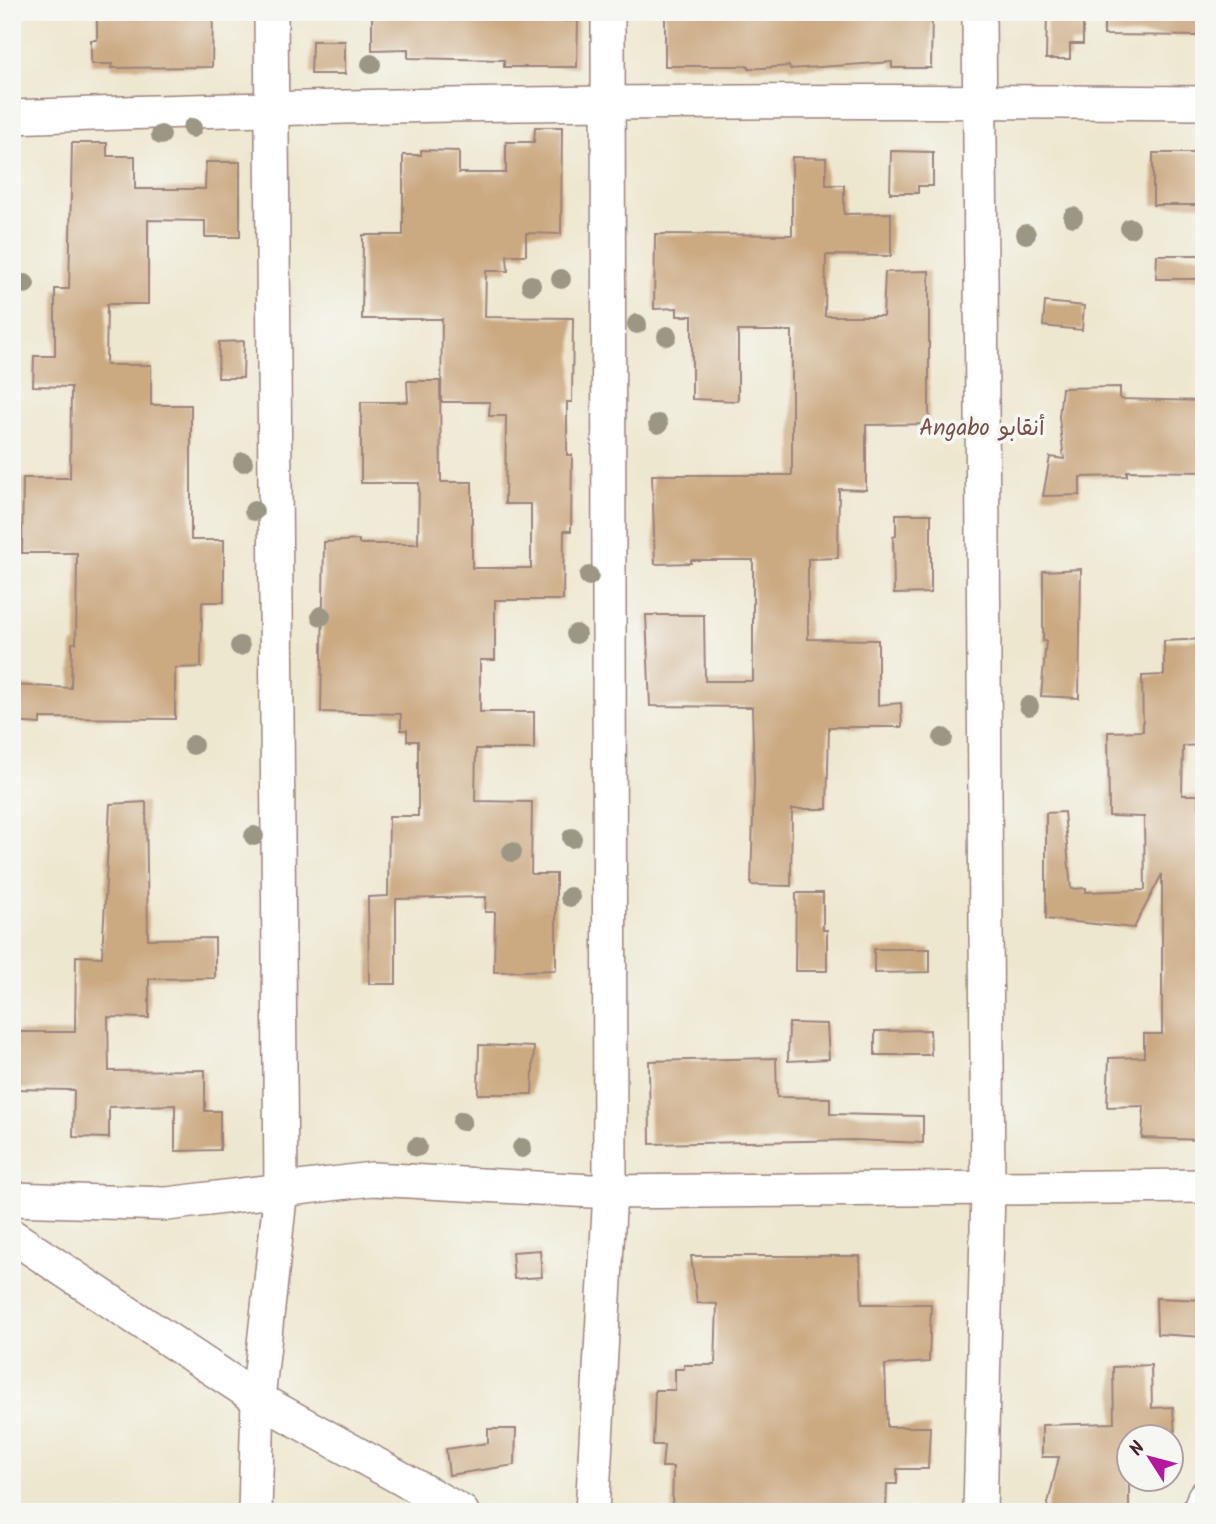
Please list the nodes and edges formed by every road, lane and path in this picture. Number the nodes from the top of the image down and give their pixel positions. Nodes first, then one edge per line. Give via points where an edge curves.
1 (271, 12) edge
2 (608, 12) edge
3 (979, 12) edge
4 (978, 100) junction
5 (607, 103) junction
6 (1204, 103) edge
7 (270, 107) junction
8 (12, 117) edge
9 (1204, 1185) edge
10 (281, 1189) junction
11 (988, 1189) junction
12 (610, 1192) junction
13 (12, 1199) edge
14 (12, 1236) edge
15 (258, 1399) junction
16 (1204, 1497) edge
17 (254, 1512) edge
18 (462, 1512) edge
19 (593, 1512) edge
20 (980, 1512) edge
21 (1199, 1512) edge

1 - 7 street
2 - 5 street
3 - 4 street
4 - 5 street
4 - 6 street
4 - 11 street
5 - 7 street
5 - 12 street
7 - 8 street
7 - 10 street
9 - 11 street
10 - 12 street via 372,1179
10 - 13 street via 167,1204
10 - 15 street
11 - 12 street
11 - 20 street
12 - 19 street
14 - 15 street
15 - 17 street
15 - 18 street
16 - 21 street

